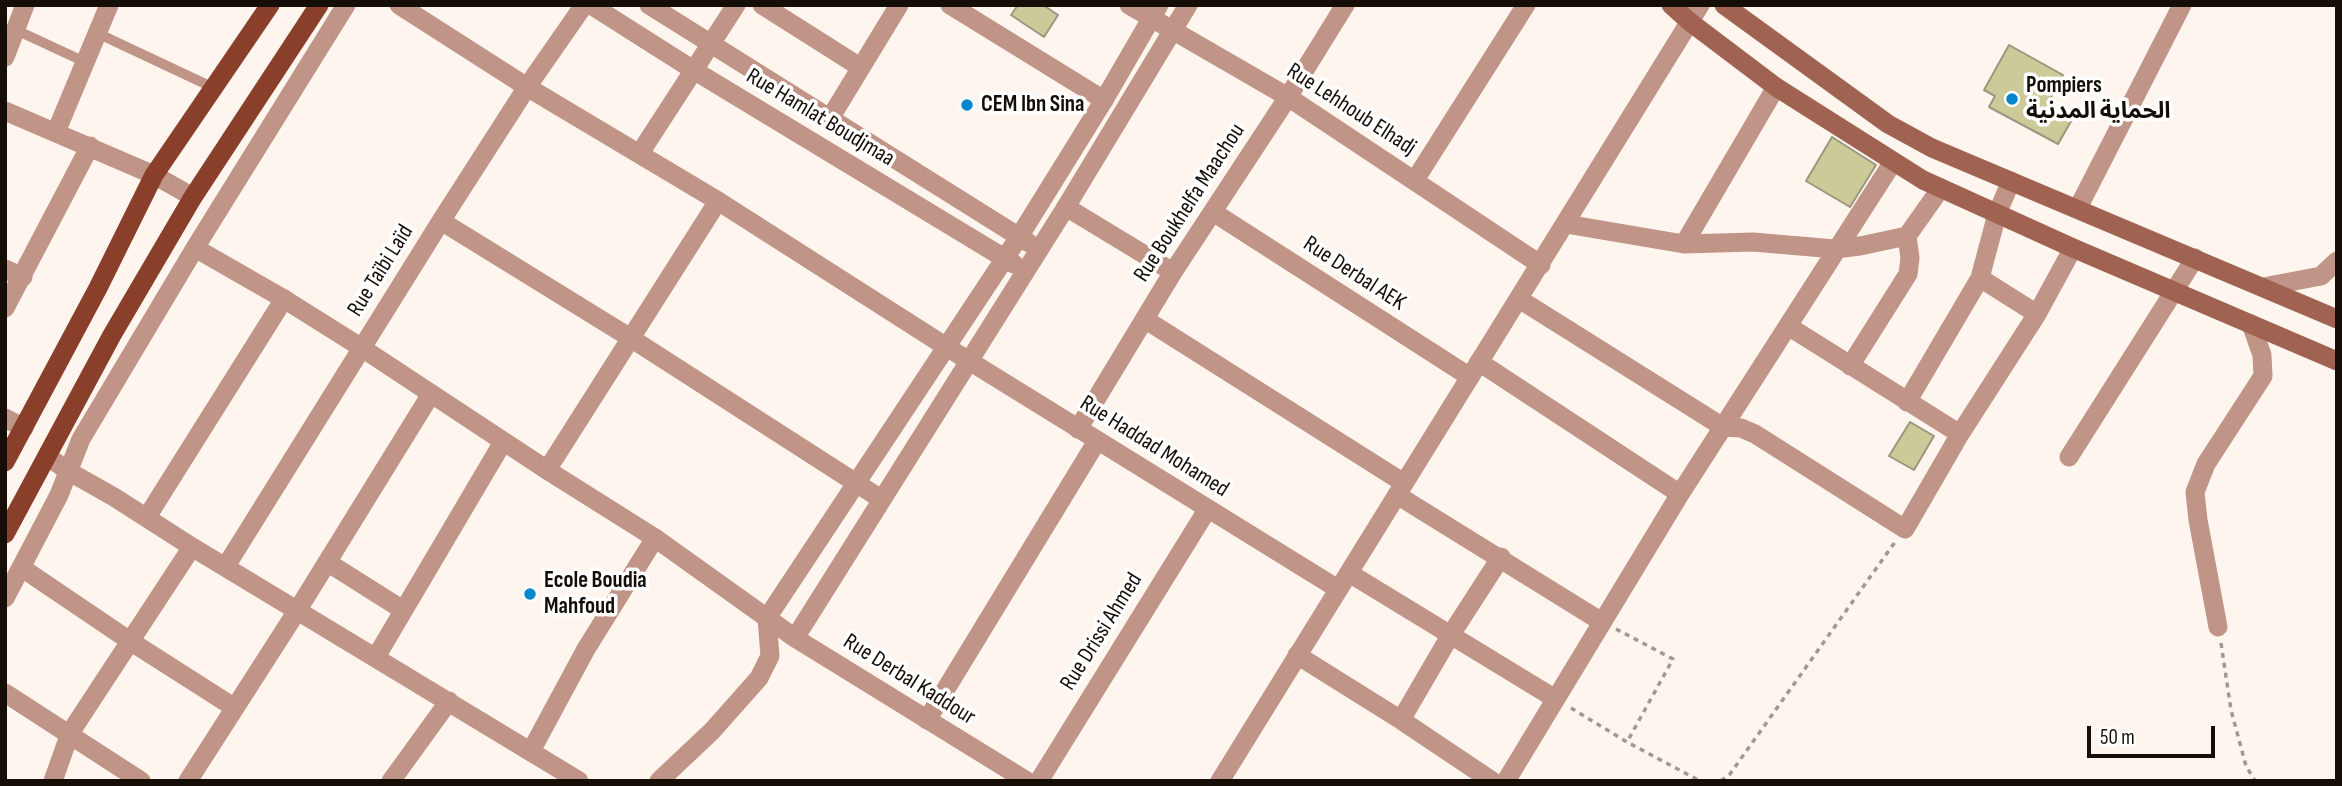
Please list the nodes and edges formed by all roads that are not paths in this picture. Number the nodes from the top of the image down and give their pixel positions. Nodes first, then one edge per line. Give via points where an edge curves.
1 (25, 5) edge
2 (109, 5) edge
3 (270, 5) edge
4 (319, 5) edge
5 (346, 5) edge
6 (399, 5) edge
7 (584, 5) edge
8 (591, 5) edge
9 (649, 5) edge
10 (736, 5) edge
11 (762, 5) edge
12 (899, 5) edge
13 (950, 5) edge
14 (1129, 5) edge
15 (1188, 5) edge
16 (1345, 5) edge
17 (1526, 5) edge
18 (1671, 5) edge
19 (1724, 5) edge
20 (2182, 5) edge
21 (1155, 12) edge
22 (1695, 14) edge
23 (16, 30) junction
24 (1172, 32) junction
25 (97, 33) junction
26 (711, 44) junction
27 (5, 57) edge
28 (85, 62) junction
29 (860, 67) junction
30 (695, 71) junction
31 (527, 87) junction
32 (1776, 87) junction
33 (215, 89) junction
34 (1288, 97) junction
35 (1104, 100) junction
36 (5, 111) edge
37 (830, 120) junction
38 (56, 132) junction
39 (90, 146) junction
40 (640, 153) junction
41 (1893, 162) junction
42 (153, 175) junction
43 (1415, 180) junction
44 (2011, 181) junction
45 (1941, 188) junction
46 (193, 197) junction
47 (718, 201) junction
48 (1066, 207) junction
49 (2078, 208) junction
50 (1213, 212) junction
51 (1997, 214) junction
52 (441, 221) junction
53 (1566, 224) junction
54 (1907, 236) junction
55 (1019, 237) junction
56 (1684, 244) junction
57 (195, 248) junction
58 (1039, 248) junction
59 (2073, 248) junction
60 (1835, 249) junction
61 (1005, 258) junction
62 (2196, 258) junction
63 (2337, 261) edge
64 (1541, 265) junction
65 (1024, 271) junction
66 (1173, 272) junction
67 (14, 273) edge
68 (1980, 278) junction
69 (2263, 287) junction
70 (2174, 291) junction
71 (284, 299) junction
72 (1519, 299) junction
73 (5, 307) edge
74 (2037, 314) junction
75 (2337, 319) edge
76 (1146, 320) junction
77 (2251, 324) junction
78 (1788, 326) junction
79 (629, 337) junction
80 (945, 345) junction
81 (362, 348) junction
82 (968, 359) junction
83 (2337, 361) edge
84 (1850, 366) junction
85 (1474, 370) junction
86 (431, 394) junction
87 (1907, 402) junction
88 (5, 418) edge
89 (1723, 426) junction
90 (24, 428) junction
91 (1078, 429) junction
92 (1959, 434) junction
93 (1097, 441) junction
94 (503, 442) junction
95 (47, 456) junction
96 (2069, 457) dead end
97 (5, 462) edge
98 (547, 470) junction
99 (68, 471) junction
100 (855, 482) junction
101 (1401, 489) junction
102 (1680, 494) junction
103 (881, 499) junction
104 (1207, 510) junction
105 (147, 517) junction
106 (5, 534) edge
107 (655, 538) junction
108 (192, 547) junction
109 (1501, 557) junction
110 (327, 562) junction
111 (226, 566) junction
112 (22, 568) junction
113 (1344, 581) junction
114 (5, 598) edge
115 (403, 610) junction
116 (297, 611) junction
117 (767, 618) junction
118 (1602, 622) junction
119 (2218, 627) road end
120 (1450, 636) junction
121 (795, 638) junction
122 (130, 641) junction
123 (1297, 654) junction
124 (770, 656) junction
125 (376, 657) junction
126 (5, 693) edge
127 (1554, 698) junction
128 (449, 701) junction
129 (234, 708) junction
130 (927, 720) junction
131 (1401, 720) junction
132 (70, 733) junction
133 (531, 751) junction
134 (53, 781) edge
135 (141, 781) edge
136 (188, 781) edge
137 (391, 781) edge
138 (579, 781) edge
139 (659, 781) edge
140 (1027, 781) edge
141 (1039, 781) edge
142 (1220, 781) edge
143 (1492, 781) edge
144 (1506, 781) edge

1 - 23 street
2 - 25 street
3 - 33 main road
4 - 46 main road
5 - 57 street
6 - 31 street, Rue Haddad Mohamed
7 - 31 street, Rue Taïbi Laïd
8 - 30 street, Rue Hamlat Boudjmaa
9 - 26 street, Rue Hamlat Boudjmaa
10 - 26 street
11 - 29 street
12 - 29 street
13 - 35 street
14 - 21 street, Rue Lehhoub Elhadj
15 - 24 street
16 - 34 street, Rue Boukhelfa Maachou
17 - 43 street
18 - 22 main road
19 - 44 main road via 1888,124
20 - 49 street
21 - 24 street, Rue Lehhoub Elhadj
21 - 35 street
22 - 32 main road
22 - 53 street
23 - 27 street
23 - 28 lane
24 - 34 street, Rue Lehhoub Elhadj
24 - 48 street
25 - 28 street
25 - 33 lane
26 - 30 street
26 - 37 street, Rue Hamlat Boudjmaa
28 - 38 street
29 - 37 street
30 - 40 street
30 - 61 street, Rue Hamlat Boudjmaa
31 - 40 street, Rue Haddad Mohamed
31 - 52 street, Rue Taïbi Laïd
32 - 41 main road
32 - 56 street
33 - 42 main road
34 - 43 street, Rue Lehhoub Elhadj
34 - 50 street, Rue Boukhelfa Maachou
35 - 55 street
36 - 38 street
37 - 55 street, Rue Hamlat Boudjmaa
38 - 39 street
39 - 42 street
39 - 67 street
40 - 47 street, Rue Haddad Mohamed
41 - 45 main road
41 - 60 street
42 - 46 street
42 - 90 main road
43 - 64 street, Rue Lehhoub Elhadj
44 - 49 main road
44 - 51 street
45 - 51 main road
45 - 54 street
46 - 95 main road
47 - 79 street
47 - 80 street, Rue Haddad Mohamed
48 - 58 street
48 - 66 street
49 - 62 main road
50 - 66 street, Rue Boukhelfa Maachou
50 - 85 street, Rue Derbal AEK
51 - 59 main road
51 - 68 street
52 - 79 street
52 - 81 street, Rue Taïbi Laïd
53 - 56 street
53 - 64 street
54 - 60 street
54 - 84 street via 1908,274
55 - 58 street, Rue Hamlat Boudjmaa
55 - 61 street
56 - 60 street via 1754,242
57 - 71 street, Rue Derbal Kaddour
57 - 99 street via 81,439
58 - 65 street
59 - 70 main road
59 - 74 street
60 - 78 street
61 - 65 street, Rue Hamlat Boudjmaa
61 - 80 street
62 - 69 main road
62 - 70 street
63 - 69 street via 2321,276
64 - 72 street
65 - 82 street
66 - 76 street, Rue Boukhelfa Maachou
67 - 73 street
68 - 74 street
68 - 87 street
69 - 75 main road
70 - 77 main road
70 - 96 street
71 - 81 street, Rue Derbal Kaddour
71 - 105 street
72 - 85 street
72 - 89 street
74 - 92 street
76 - 91 street, Rue Boukhelfa Maachou
76 - 101 street
77 - 83 main road
77 - 119 street via 2262,355 2263,376 2206,464 2195,492
78 - 84 street
78 - 89 street
79 - 98 street
79 - 100 street
80 - 82 street, Rue Haddad Mohamed
80 - 100 street
81 - 86 street, Rue Derbal Kaddour
81 - 111 street, Rue Taïbi Laïd
82 - 91 street, Rue Haddad Mohamed
82 - 103 street
84 - 87 street
85 - 101 street
85 - 102 street, Rue Derbal AEK
86 - 94 street, Rue Derbal Kaddour
86 - 110 street
87 - 92 street
88 - 90 street
89 - 92 street via 1755,434 1905,529
89 - 102 street
90 - 97 main road
91 - 93 street, Rue Haddad Mohamed
93 - 104 street, Rue Haddad Mohamed
93 - 130 street
94 - 98 street, Rue Derbal Kaddour
94 - 115 street
95 - 99 street
95 - 106 main road
98 - 107 street, Rue Derbal Kaddour
99 - 105 street
99 - 112 street
100 - 103 street
100 - 117 street
101 - 109 street
101 - 113 street
102 - 118 street
103 - 121 street
104 - 113 street, Rue Haddad Mohamed
104 - 141 street, Rue Drissi Ahmed
105 - 108 street
107 - 117 street, Rue Derbal Kaddour
107 - 133 street via 586,649
108 - 111 street
108 - 122 street
109 - 118 street
109 - 120 street
110 - 115 street
110 - 116 street
111 - 116 street
112 - 114 street
112 - 122 street
113 - 120 street, Rue Haddad Mohamed
113 - 123 street
115 - 125 street
116 - 125 street
116 - 129 street
117 - 121 street, Rue Derbal Kaddour
117 - 124 street
118 - 127 street
120 - 127 street, Rue Haddad Mohamed
120 - 131 street
121 - 124 street
121 - 130 street, Rue Derbal Kaddour
122 - 129 street
122 - 132 street
123 - 131 street
123 - 142 street
124 - 139 street via 751,688
125 - 128 street
126 - 132 street
127 - 144 street
128 - 133 street
128 - 137 street
129 - 136 street
130 - 140 street, Rue Derbal Kaddour
131 - 143 street
132 - 134 street
132 - 135 street
133 - 138 street

